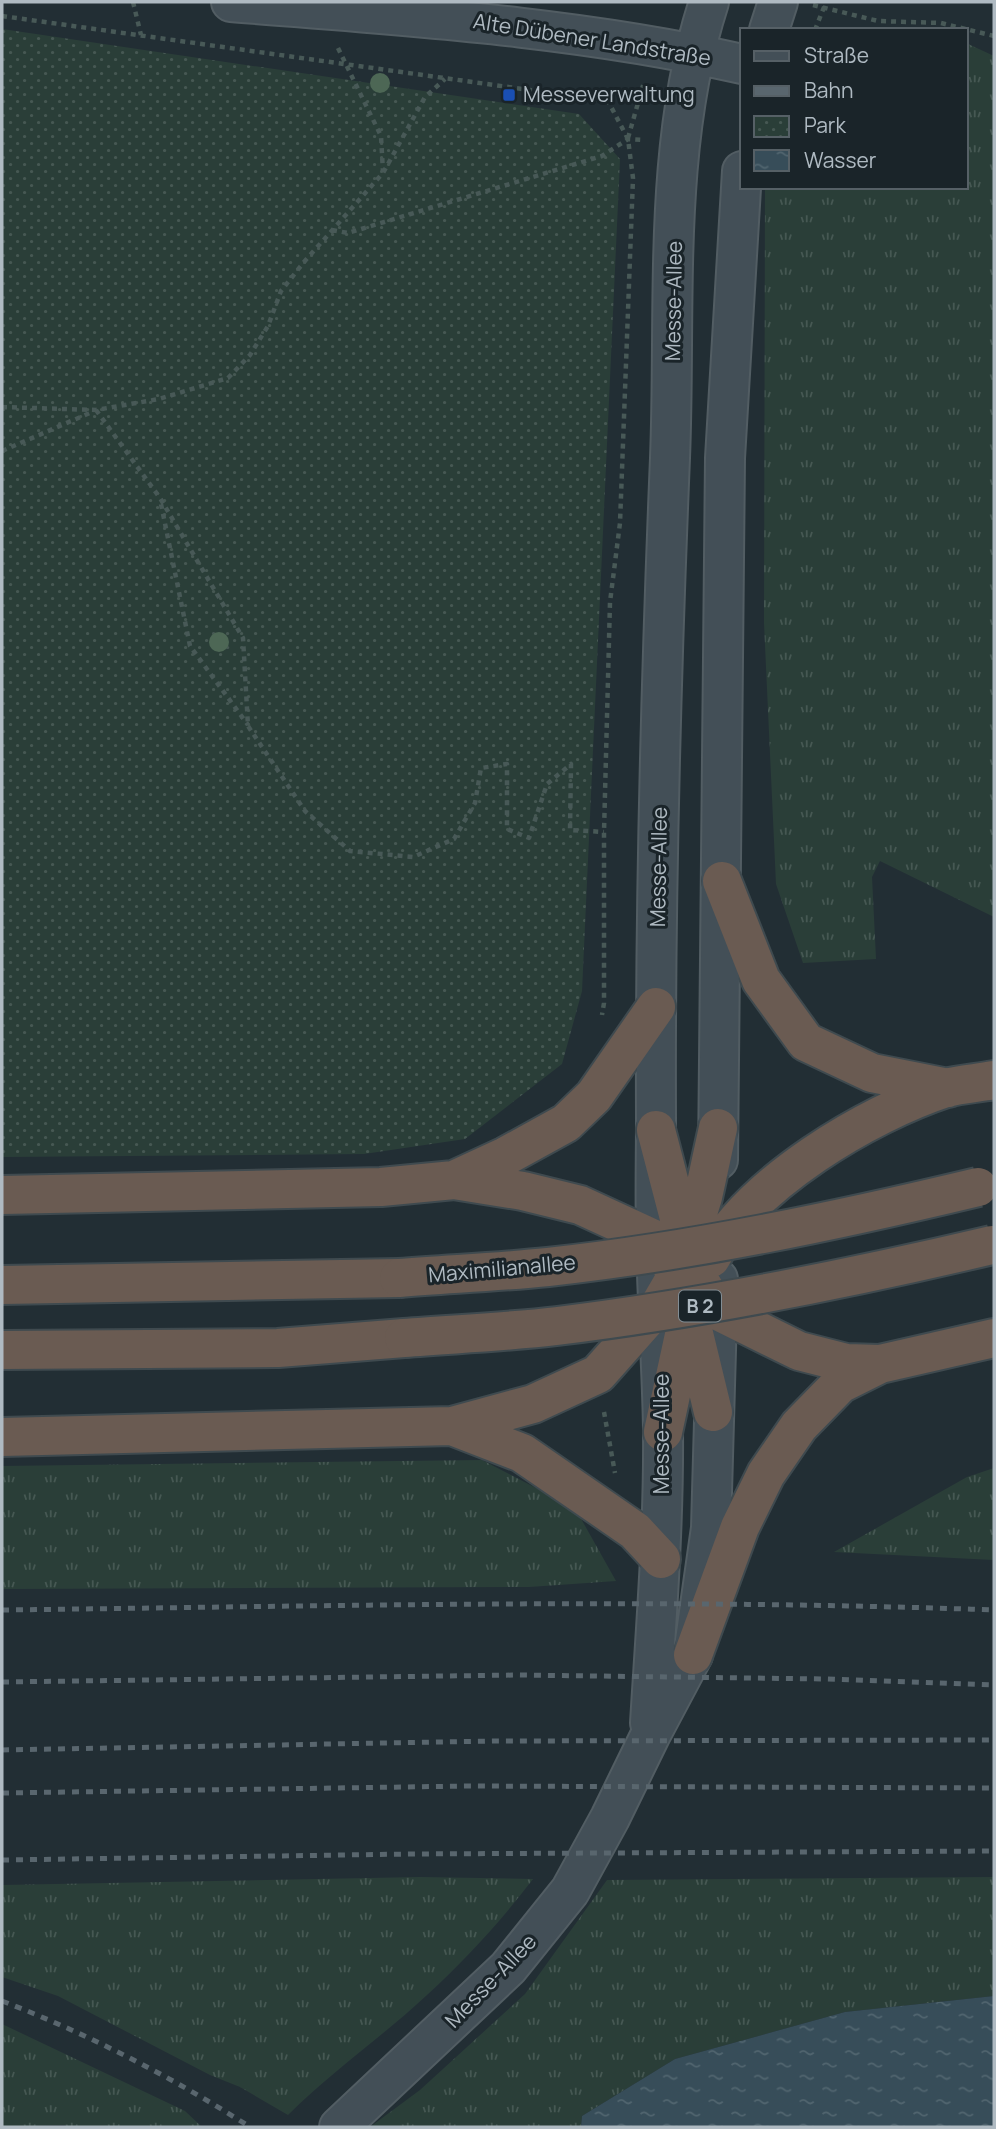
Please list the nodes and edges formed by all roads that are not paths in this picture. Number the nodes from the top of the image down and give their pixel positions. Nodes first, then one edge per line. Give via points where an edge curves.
1 (231, 2) edge
2 (709, 2) edge
3 (778, 2) edge
4 (770, 28) edge
5 (694, 53) junction
6 (740, 64) edge
7 (741, 189) edge
8 (722, 881) junction
9 (656, 1007) junction
10 (994, 1080) edge
11 (948, 1088) junction
12 (718, 1128) joint
13 (656, 1130) joint
14 (454, 1180) junction
15 (986, 1185) edge
16 (2, 1195) edge
17 (993, 1245) edge
18 (688, 1277) junction
19 (2, 1285) edge
20 (994, 1338) edge
21 (2, 1350) edge
22 (880, 1364) junction
23 (452, 1426) junction
24 (663, 1432) joint
25 (2, 1437) edge
26 (661, 1559) junction
27 (693, 1655) junction
28 (650, 1735) junction
29 (339, 2127) edge

1 - 5 main road, Alte Dübener Landstraße via 461,20
2 - 5 main road, Messe-Allee
3 - 4 main road
5 - 6 main road, Alte Dübener Landstraße
5 - 9 main road, Messe-Allee via 681,143 672,292
7 - 8 main road via 725,458
8 - 11 highway via 761,980 806,1042 872,1073
8 - 12 main road
9 - 13 main road, Messe-Allee
9 - 14 highway via 594,1096 566,1123
10 - 11 highway
11 - 18 highway via 884,1113 796,1165
12 - 18 highway
13 - 18 highway
14 - 16 highway via 381,1187
14 - 18 highway via 579,1205
15 - 19 highway, Maximilianallee, bridge via 796,1227 548,1267 399,1278
17 - 21 highway, B 2, bridge via 807,1286 554,1326 278,1348
18 - 22 highway via 799,1351 846,1363
18 - 23 highway via 598,1374 533,1404
18 - 24 highway
18 - 27 main road, Messe-Allee via 713,1412 711,1528
20 - 22 highway
22 - 27 highway via 840,1384 799,1426 766,1474 740,1527
23 - 25 highway
23 - 26 highway via 522,1453 635,1531
24 - 26 main road, Messe-Allee
26 - 28 main road, Messe-Allee
27 - 28 main road, Messe-Allee
28 - 29 main road, Messe-Allee via 576,1879 539,1932 508,1968

